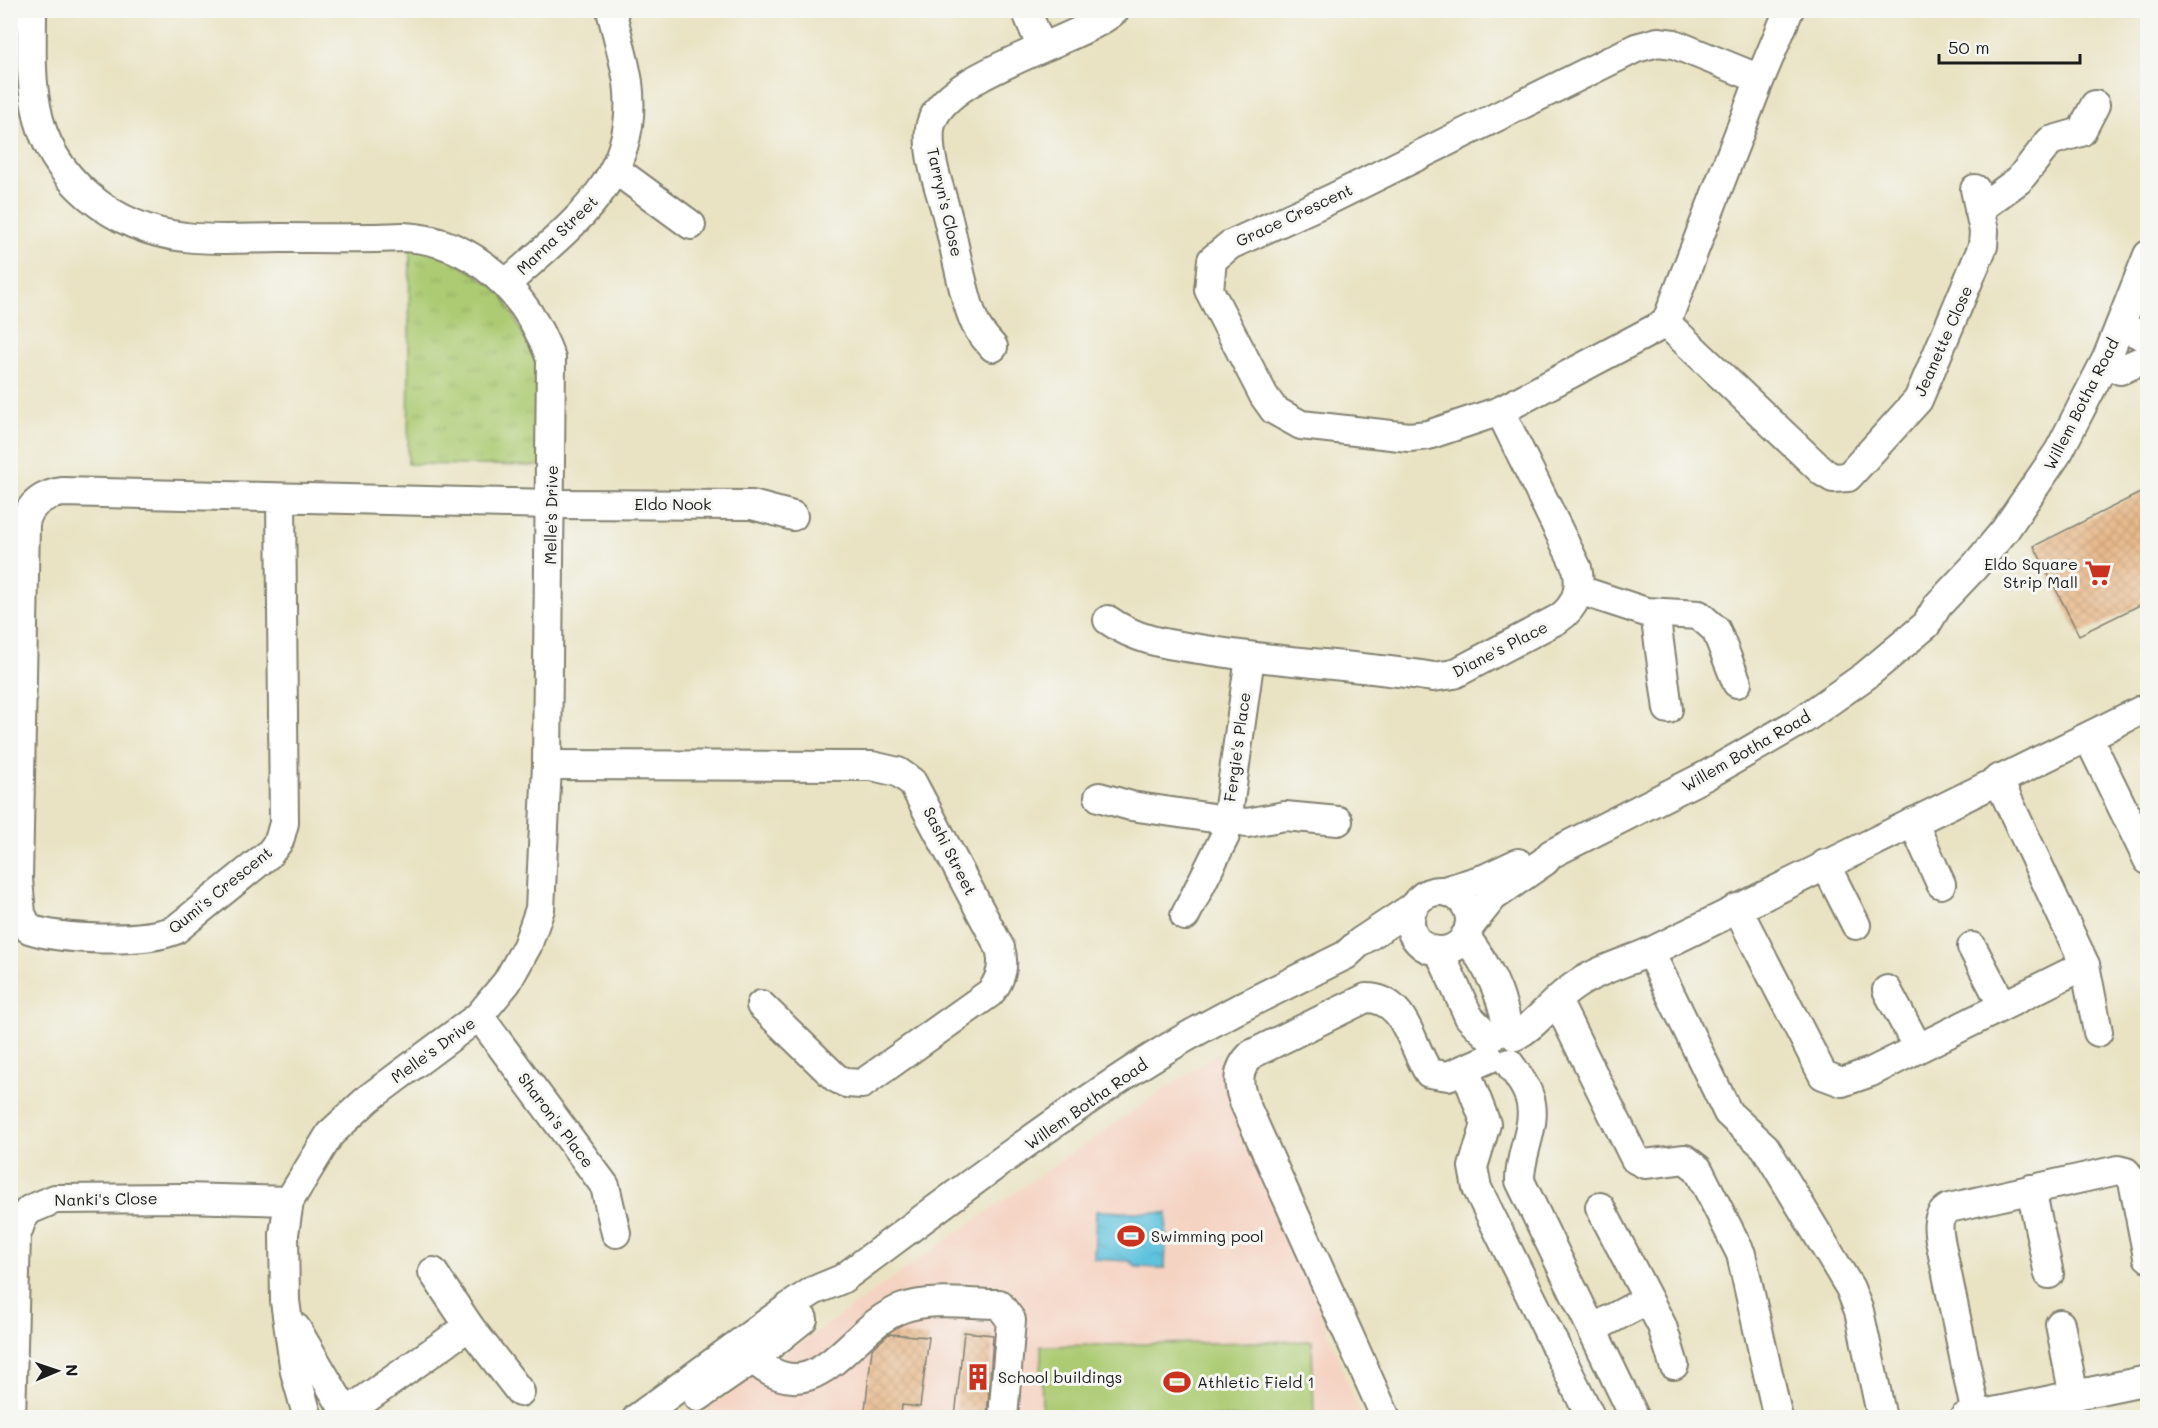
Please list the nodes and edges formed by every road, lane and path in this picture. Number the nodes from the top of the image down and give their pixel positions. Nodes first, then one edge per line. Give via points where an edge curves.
1 (32, 10) edge
2 (611, 10) edge
3 (1026, 10) edge
4 (1115, 10) edge
5 (1790, 10) edge
6 (1041, 46) junction
7 (1760, 79) junction
8 (2095, 105) dead end
9 (616, 170) junction
10 (691, 225) dead end
11 (2148, 255) edge
12 (506, 284) junction
13 (1666, 322) junction
14 (2140, 333) edge
15 (993, 347) dead end
16 (1500, 411) junction
17 (281, 498) junction
18 (551, 504) junction
19 (793, 516) dead end
20 (1579, 590) junction
21 (1655, 613) junction
22 (1108, 620) dead end
23 (1926, 625) junction
24 (1250, 657) junction
25 (1737, 683) dead end
26 (2148, 707) edge
27 (1668, 709) dead end
28 (2088, 737) junction
29 (547, 765) junction
30 (1998, 779) junction
31 (1099, 797) dead end
32 (1338, 821) dead end
33 (1913, 822) junction
34 (1226, 828) junction
35 (1551, 854) junction
36 (2148, 860) edge
37 (1825, 864) junction
38 (1941, 884) dead end
39 (1444, 891) junction
40 (1413, 907) junction
41 (1737, 908) junction
42 (1185, 916) dead end
43 (1856, 925) dead end
44 (1467, 931) junction
45 (1430, 947) junction
46 (1972, 947) dead end
47 (1650, 952) junction
48 (1346, 955) junction
49 (2085, 965) junction
50 (1491, 974) junction
51 (1456, 990) junction
52 (1887, 990) dead end
53 (1557, 1000) junction
54 (2002, 1004) junction
55 (760, 1005) dead end
56 (479, 1016) junction
57 (2098, 1032) dead end
58 (1918, 1048) junction
59 (1496, 1049) junction
60 (2031, 1189) junction
61 (289, 1201) junction
62 (1600, 1207) dead end
63 (616, 1233) dead end
64 (2148, 1257) edge
65 (1561, 1263) junction
66 (433, 1272) dead end
67 (2049, 1274) dead end
68 (842, 1279) junction
69 (1524, 1284) junction
70 (1647, 1300) junction
71 (285, 1301) junction
72 (2060, 1324) dead end
73 (469, 1326) junction
74 (1592, 1329) junction
75 (753, 1359) junction
76 (1674, 1365) dead end
77 (2148, 1380) edge
78 (520, 1392) dead end
79 (2073, 1397) junction
80 (347, 1415) edge
81 (1970, 1416) edge
82 (11, 1418) edge
83 (308, 1418) edge
84 (637, 1418) edge
85 (668, 1418) edge
86 (1003, 1418) edge
87 (1386, 1418) edge
88 (1592, 1418) edge
89 (1635, 1418) edge
90 (1778, 1418) edge
91 (1882, 1418) edge

1 - 12 street, Melle's Drive via 31,66 36,108 52,152 74,184 108,212 147,230 186,237 422,238 475,259
2 - 9 street, Marna Street via 628,84 627,127
3 - 6 street
4 - 6 street, Tarryn's Close via 1104,20
5 - 7 street
6 - 15 street, Tarryn's Close via 962,89 936,113 930,127 936,170 973,316
7 - 13 street
7 - 16 street, Grace Crescent via 1674,44 1647,44 1230,245 1212,260 1209,290 1216,307 1264,396 1274,410 1292,422 1409,437 1428,435
8 - 13 street, Jeanette Close via 2081,132 2050,141 2019,180 1977,199 1983,246 1925,387 1911,410 1848,477 1833,478 1823,472
9 - 10 street
9 - 12 street, Marna Street via 584,213
11 - 14 street, Willem Botha Road
12 - 18 street, Melle's Drive via 531,315 551,359
13 - 16 street, Grace Crescent
14 - 23 street, Willem Botha Road via 2082,408 2034,491 1976,566 1938,604
14 - 23 street, Willem Botha Road via 2100,415 2022,539 1948,616
16 - 20 street via 1576,568
17 - 17 street, Qumi's Crescent via 63,492 52,493 31,508 25,524 18,879 21,914 29,929 45,934 159,937 175,930 279,842 284,823
17 - 18 street, Qumi's Crescent
18 - 19 street, Eldo Nook via 752,505
18 - 29 street, Melle's Drive
20 - 21 street
20 - 24 street, Diane's Place via 1567,614 1444,677
21 - 25 street via 1689,612 1708,621 1716,630
21 - 27 street
22 - 24 street, Diane's Place via 1126,633 1148,641
23 - 35 street, Willem Botha Road via 1865,676 1804,719 1707,775
24 - 34 street, Fergie's Place
26 - 28 street
28 - 30 street
28 - 36 street
29 - 55 street, Sashi Street via 872,766 898,772 912,782 1000,948 1002,964 996,985 862,1084 837,1078
29 - 56 street, Melle's Drive via 540,909 527,946 507,982
30 - 33 street
30 - 49 street
31 - 34 street
32 - 34 street via 1285,816
33 - 37 street
33 - 38 street
34 - 42 street, Fergie's Place
35 - 39 street, Willem Botha Road
35 - 44 street, Willem Botha Road via 1493,897
37 - 41 street
37 - 43 street
39 - 40 street via 1426,894
39 - 44 street via 1454,894 1467,908
40 - 45 street via 1411,927
40 - 48 street, Willem Botha Road
41 - 47 street
41 - 58 street via 1822,1075 1842,1082
44 - 45 street via 1450,949
44 - 50 street
45 - 48 street, Willem Botha Road via 1386,946
45 - 51 street
46 - 54 street
47 - 53 street via 1600,972
47 - 91 street via 1728,1113 1765,1147 1854,1296
48 - 68 street, Willem Botha Road via 1220,1018 1147,1061
49 - 54 street
49 - 57 street
50 - 51 street
50 - 59 street via 1505,1006
51 - 59 street via 1469,1017
52 - 58 street
53 - 59 street via 1527,1030
53 - 90 street via 1635,1158 1645,1164 1684,1159 1698,1169 1741,1254
54 - 58 street
56 - 61 street, Melle's Drive via 378,1091 330,1134
56 - 63 street, Sharon's Place via 605,1186
59 - 65 street via 1529,1094 1532,1119 1519,1163 1520,1181
59 - 69 street via 1474,1179
59 - 87 street via 1448,1076 1429,1072 1395,1007 1374,998 1359,1001 1252,1054 1240,1068 1239,1089
60 - 64 street via 2118,1170 2126,1172 2133,1181
60 - 67 street
60 - 81 street via 1949,1208 1939,1218
61 - 71 street, Melle's Drive via 284,1234
61 - 82 street, Nanki's Close via 55,1199 29,1210 16,1236
62 - 70 street
65 - 69 street
65 - 74 street
66 - 73 street
68 - 75 street, Willem Botha Road via 821,1304
68 - 84 street, Willem Botha Road via 789,1306
69 - 88 street
70 - 74 street
70 - 76 street via 1662,1326
71 - 80 street, Melle's Drive via 297,1333
71 - 83 street, Melle's Drive via 295,1372
72 - 79 street
73 - 78 street
73 - 80 street
74 - 89 street
75 - 85 street, Willem Botha Road
75 - 86 street via 786,1378 804,1379 888,1314 902,1308 925,1303 999,1304 1011,1320
77 - 79 street
79 - 81 street

